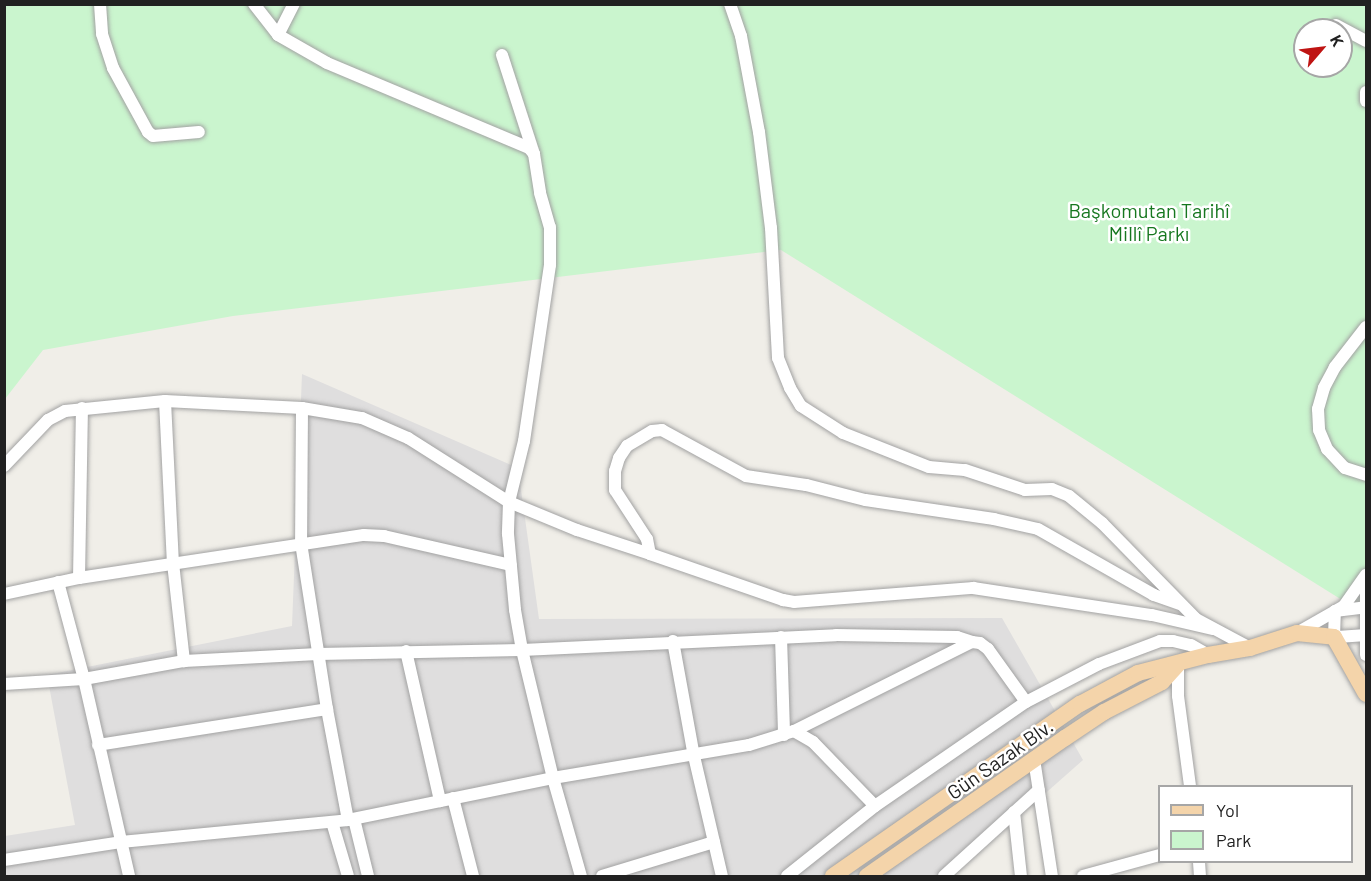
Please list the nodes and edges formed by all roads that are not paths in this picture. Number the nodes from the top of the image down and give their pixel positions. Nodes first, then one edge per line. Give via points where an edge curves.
1 (99, 4) edge
2 (254, 4) edge
3 (294, 4) edge
4 (730, 4) edge
5 (278, 35) junction
6 (502, 55) dead end
7 (1366, 92) edge
8 (1366, 101) edge
9 (199, 132) dead end
10 (534, 154) junction
11 (1366, 327) edge
12 (165, 401) junction
13 (82, 408) junction
14 (302, 408) junction
15 (4, 466) edge
16 (1366, 475) edge
17 (509, 502) junction
18 (301, 543) junction
19 (650, 554) junction
20 (173, 563) junction
21 (511, 565) junction
22 (1366, 575) edge
23 (80, 578) junction
24 (58, 582) junction
25 (1366, 583) edge
26 (4, 594) edge
27 (1180, 604) junction
28 (1366, 608) edge
29 (1335, 611) junction
30 (1213, 629) junction
31 (1297, 633) junction
32 (1366, 635) edge
33 (781, 637) junction
34 (1334, 637) junction
35 (673, 641) junction
36 (972, 642) junction
37 (1250, 648) junction
38 (522, 650) junction
39 (406, 651) junction
40 (318, 654) junction
41 (1208, 655) junction
42 (1366, 655) edge
43 (184, 661) junction
44 (1178, 664) junction
45 (84, 679) junction
46 (4, 684) edge
47 (1366, 694) edge
48 (1026, 702) junction
49 (327, 709) junction
50 (789, 733) junction
51 (99, 745) junction
52 (694, 756) junction
53 (1034, 759) junction
54 (553, 778) junction
55 (1190, 785) edge
56 (1039, 790) junction
57 (453, 798) junction
58 (440, 801) junction
59 (875, 806) junction
60 (1014, 812) junction
61 (351, 819) junction
62 (332, 822) junction
63 (121, 842) junction
64 (714, 842) junction
65 (4, 854) edge
66 (1158, 856) edge
67 (5, 860) edge
68 (129, 876) edge
69 (348, 876) edge
70 (368, 876) edge
71 (473, 876) edge
72 (581, 876) edge
73 (602, 876) edge
74 (722, 876) edge
75 (787, 876) edge
76 (832, 876) edge
77 (867, 876) edge
78 (944, 876) edge
79 (1022, 876) edge
80 (1052, 876) edge
81 (1083, 876) edge

1 - 9 street via 102,34 112,68 148,132 153,136
2 - 5 street
3 - 5 street
4 - 27 street via 741,36 759,132 771,228 778,358 801,406 843,433 929,467 965,470 1025,490 1052,489 1069,496 1102,523
5 - 10 street via 327,63 529,148
6 - 10 street
7 - 8 street
10 - 17 street via 550,227 550,265 524,441
11 - 16 street via 1335,367 1318,409 1319,430 1327,449 1345,468
12 - 13 street
12 - 14 street
12 - 20 street
13 - 15 street via 55,414
13 - 23 street
14 - 17 street via 362,418 408,438
14 - 18 street
17 - 19 street via 577,531
17 - 21 street
18 - 20 street
18 - 21 street via 384,536
18 - 40 street
19 - 27 street via 647,539 615,490 614,479 619,458 627,446 652,431 662,430 746,476 1038,529 1154,595
19 - 30 street via 783,600 972,588 1152,615
20 - 23 street
20 - 43 street
21 - 38 street
22 - 29 street via 1344,606
23 - 24 street
24 - 26 street
24 - 45 street
25 - 28 street
27 - 30 street
28 - 29 street
28 - 32 street
29 - 31 street
29 - 34 street
30 - 37 street
31 - 34 main road
31 - 37 main road, Gün Sazak Blv.
32 - 34 street
32 - 42 street
33 - 35 street
33 - 36 street via 957,637
33 - 50 street
34 - 47 main road
35 - 38 street
35 - 52 street
36 - 48 street via 988,649
36 - 50 street
37 - 41 main road, Gün Sazak Blv.
38 - 39 street
38 - 54 street
39 - 40 street
39 - 58 street
40 - 43 street
40 - 49 street
41 - 44 main road, Gün Sazak Blv.
41 - 48 street via 1191,645 1160,641 1099,664
43 - 45 street
44 - 53 main road, Gün Sazak Blv. via 1162,682 1104,712
44 - 55 street via 1178,696
44 - 76 main road, Gün Sazak Blv. via 1138,673 1080,704
45 - 46 street
45 - 51 street
48 - 59 street
49 - 51 street
49 - 61 street
50 - 52 street
50 - 59 street via 813,742
51 - 63 street
52 - 54 street
52 - 64 street
53 - 56 street
53 - 77 main road, Gün Sazak Blv.
54 - 57 street
54 - 72 street
56 - 60 street
56 - 80 street
57 - 58 street
57 - 71 street
58 - 61 street
59 - 75 street
60 - 78 street
60 - 79 street
61 - 62 street
61 - 70 street
62 - 63 street
62 - 69 street
63 - 67 street
63 - 68 street
64 - 73 street
64 - 74 street
65 - 67 street
66 - 81 street

